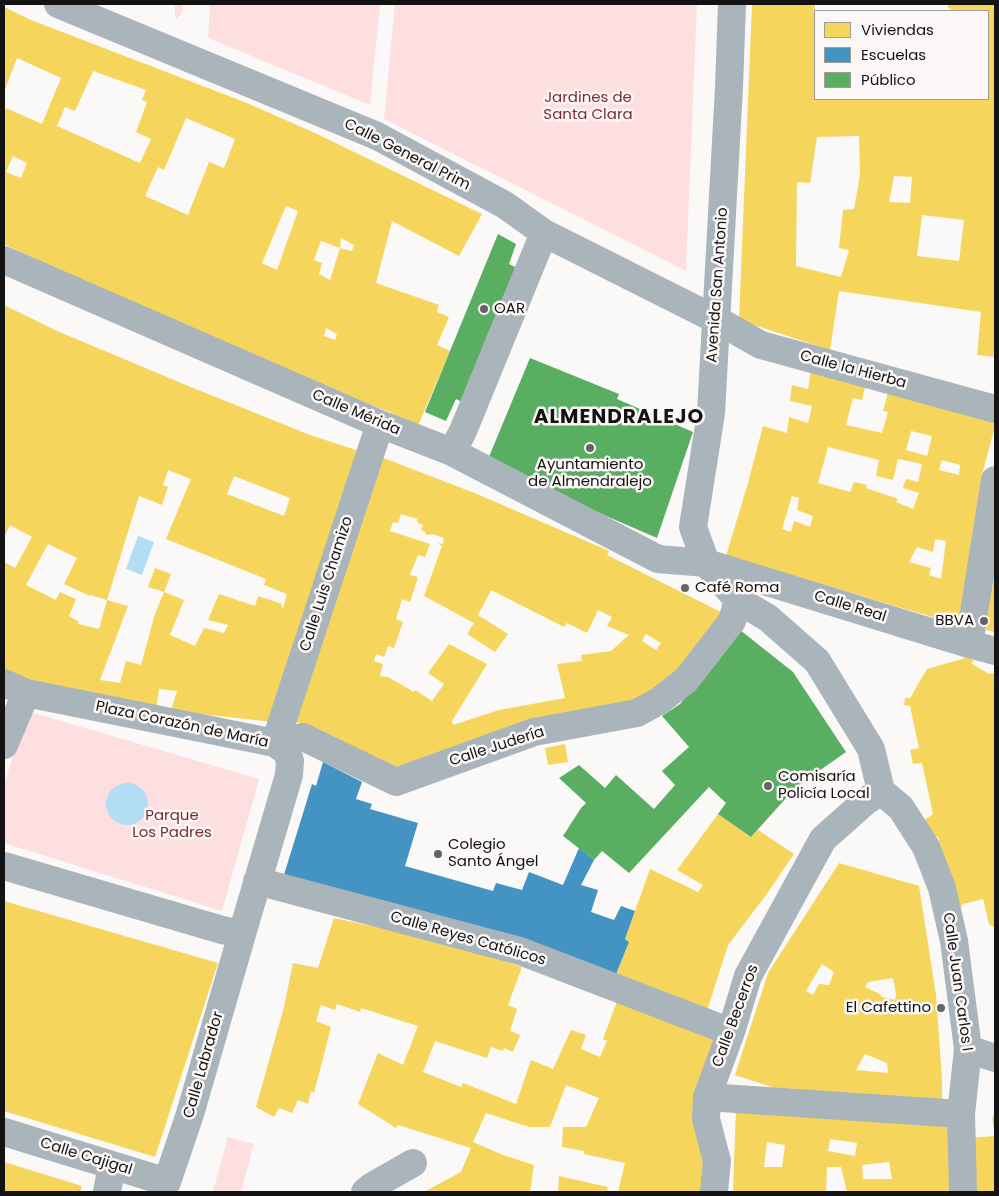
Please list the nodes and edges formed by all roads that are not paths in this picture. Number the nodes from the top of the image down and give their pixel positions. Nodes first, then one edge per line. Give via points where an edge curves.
1 (58, 4) edge
2 (732, 4) edge
3 (544, 233) junction
4 (4, 260) edge
5 (715, 319) junction
6 (995, 409) edge
7 (380, 424) junction
8 (452, 452) junction
9 (995, 480) edge
10 (706, 563) junction
11 (738, 600) junction
12 (969, 644) junction
13 (995, 651) edge
14 (15, 688) edge
15 (275, 743) junction
16 (4, 745) edge
17 (881, 791) junction
18 (4, 866) edge
19 (257, 881) junction
20 (242, 934) junction
21 (730, 1032) junction
22 (968, 1049) junction
23 (995, 1058) edge
24 (707, 1096) junction
25 (962, 1114) junction
26 (4, 1132) edge
27 (413, 1163) dead end
28 (112, 1165) junction
29 (164, 1187) edge
30 (107, 1192) edge
31 (365, 1192) edge
32 (714, 1192) edge
33 (963, 1192) edge

1 - 3 street, Calle General Prim via 377,136 505,205
2 - 5 street, Avenida San Antonio
3 - 5 street, Calle General Prim
3 - 8 street
4 - 7 street, Calle Mérida
5 - 6 street, Calle la Hierba via 761,345
5 - 10 street, Avenida San Antonio via 711,413 693,527
7 - 8 street, Calle Mérida
7 - 15 street, Calle Luis Chamizo
8 - 10 street, Calle Mérida via 658,559
9 - 12 street
10 - 11 street
10 - 12 street, Calle Real
11 - 15 street, Calle Judería via 732,620 686,680 637,713 534,732 396,782 303,737
11 - 17 street via 768,618 817,661 871,749
12 - 13 street, Calle Real
14 - 15 street, Plaza Corazón de María
14 - 16 street, Plaza Corazón de María
15 - 19 street, Plaza Corazón de María via 287,752 289,775
17 - 21 street, Calle Becerros via 823,839 748,976
17 - 22 street, Calle Juan Carlos I via 902,808 926,847 942,888 954,941
18 - 20 street
19 - 20 street, Plaza Corazón de María
19 - 21 street, Calle Reyes Católicos via 520,951
20 - 29 street, Calle Labrador via 190,1114
21 - 24 street, Calle Becerros
22 - 23 street
22 - 25 street, Calle Juan Carlos I
24 - 25 street
24 - 32 street, Calle Becerros via 706,1119 717,1161
25 - 33 street, Calle Juan Carlos I
26 - 28 street, Calle Cajigal
27 - 31 street
28 - 29 street, Calle Cajigal
28 - 30 street

